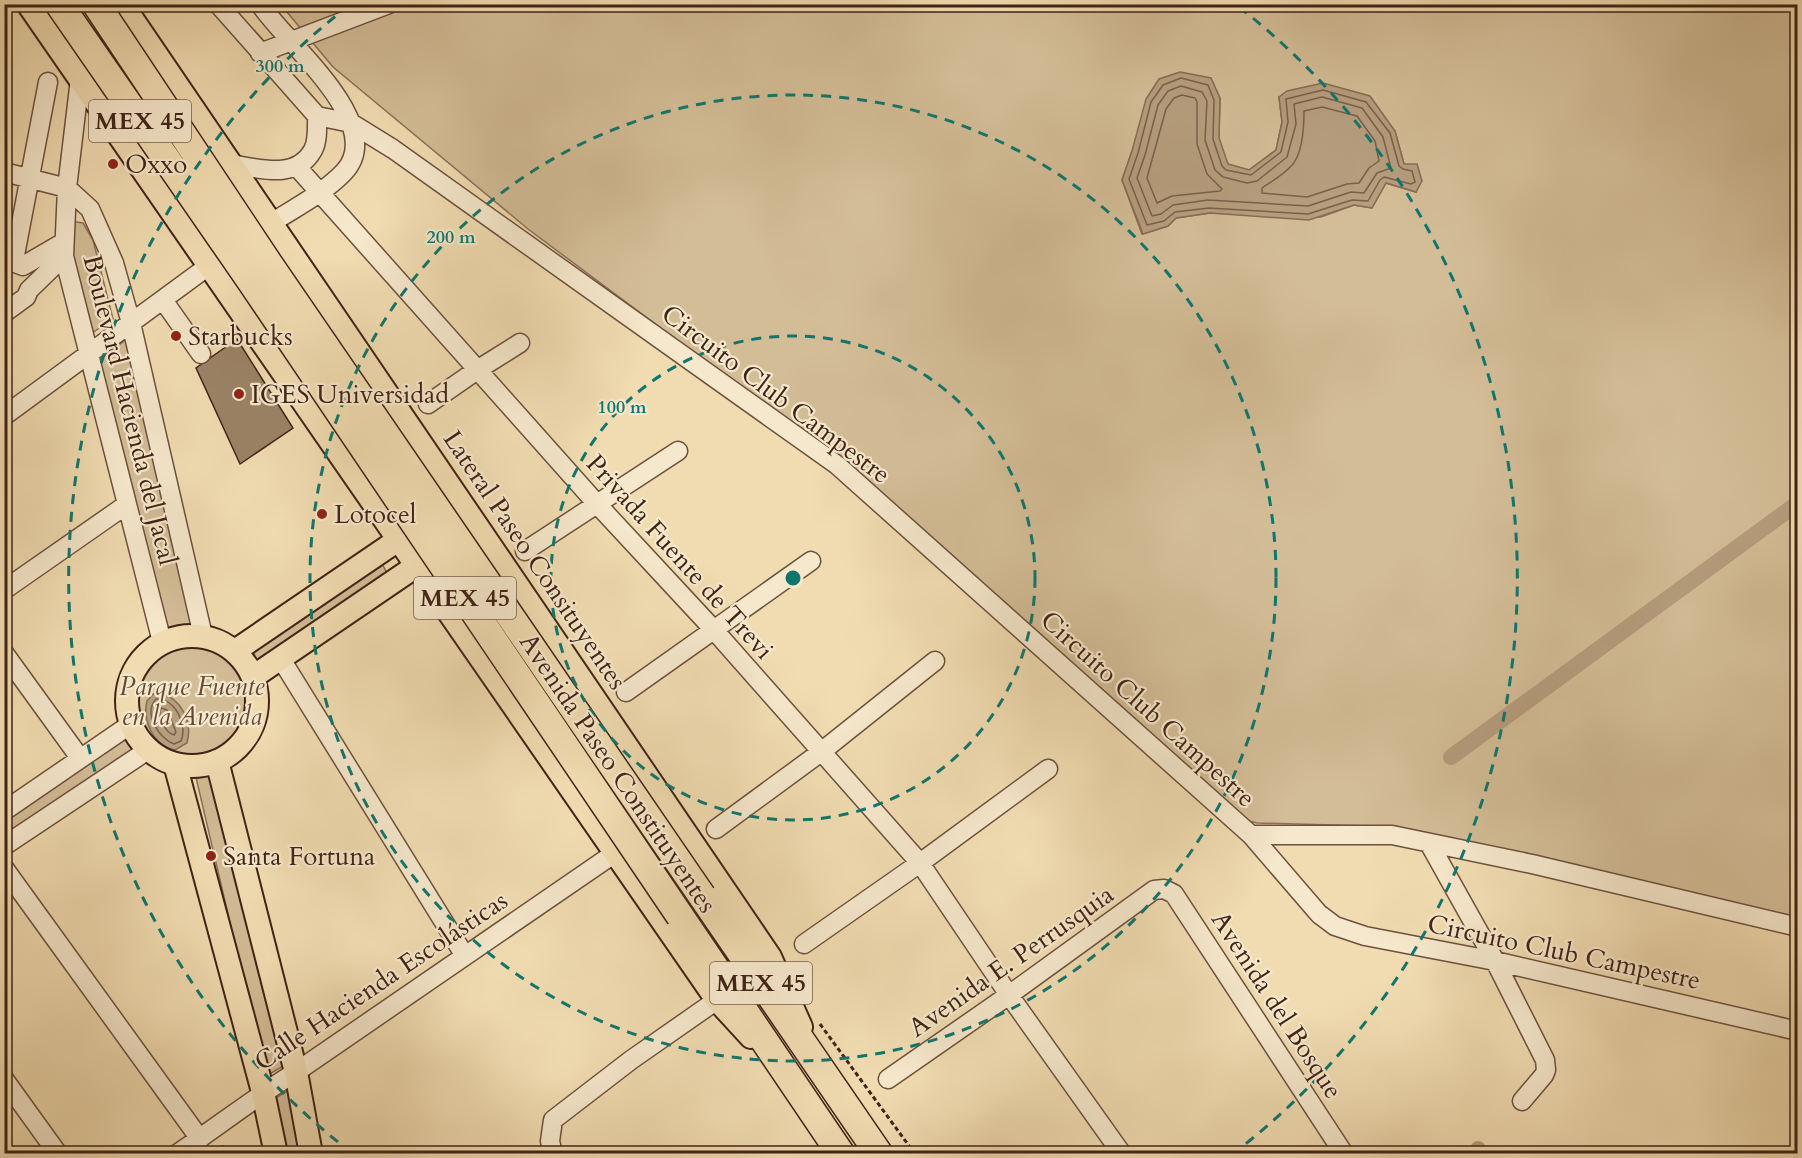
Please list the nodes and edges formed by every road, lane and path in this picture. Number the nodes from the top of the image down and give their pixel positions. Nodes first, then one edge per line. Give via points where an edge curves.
1 (28, 4) edge
2 (60, 4) edge
3 (96, 4) edge
4 (122, 4) edge
5 (218, 4) edge
6 (260, 4) edge
7 (388, 4) edge
8 (291, 42) junction
9 (260, 53) junction
10 (80, 79) junction
11 (48, 82) dead end
12 (192, 109) junction
13 (317, 117) junction
14 (351, 123) junction
15 (124, 143) junction
16 (230, 164) junction
17 (297, 167) junction
18 (4, 172) edge
19 (30, 179) junction
20 (67, 188) junction
21 (319, 192) junction
22 (271, 223) junction
23 (64, 249) junction
24 (209, 266) junction
25 (29, 290) junction
26 (163, 300) junction
27 (4, 302) edge
28 (4, 313) edge
29 (130, 323) junction
30 (520, 343) dead end
31 (201, 354) dead end
32 (88, 355) junction
33 (477, 370) junction
34 (428, 404) dead end
35 (4, 416) edge
36 (678, 451) dead end
37 (597, 504) junction
38 (126, 505) junction
39 (477, 525) junction
40 (398, 540) junction
41 (525, 551) dead end
42 (811, 561) dead end
43 (416, 566) junction
44 (4, 591) edge
45 (714, 630) junction
46 (203, 636) junction
47 (162, 642) junction
48 (235, 651) junction
49 (4, 653) edge
50 (281, 658) junction
51 (935, 661) dead end
52 (253, 677) junction
53 (626, 692) dead end
54 (131, 724) junction
55 (148, 750) junction
56 (821, 752) junction
57 (80, 758) junction
58 (217, 761) junction
59 (175, 764) junction
60 (1048, 769) dead end
61 (4, 811) edge
62 (716, 829) dead end
63 (1251, 835) junction
64 (1429, 843) junction
65 (4, 846) edge
66 (615, 853) junction
67 (920, 863) junction
68 (4, 868) edge
69 (1164, 889) joint
70 (1797, 927) edge
71 (804, 944) dead end
72 (465, 956) junction
73 (1495, 961) junction
74 (1009, 995) junction
75 (717, 1000) junction
76 (817, 1021) dead end
77 (1797, 1031) edge
78 (820, 1069) junction
79 (296, 1072) junction
80 (4, 1079) edge
81 (888, 1079) dead end
82 (793, 1083) junction
83 (263, 1092) junction
84 (1522, 1101) dead end
85 (200, 1138) junction
86 (58, 1154) edge
87 (177, 1154) edge
88 (276, 1154) edge
89 (311, 1154) edge
90 (553, 1154) edge
91 (841, 1154) edge
92 (879, 1154) edge
93 (915, 1154) edge
94 (1122, 1154) edge
95 (1344, 1154) edge

1 - 10 main road
2 - 82 highway, Avenida Paseo Constituyentes / MEX 45, bridge
3 - 78 highway, Avenida Paseo Constituyentes / MEX 45, bridge via 269,264
4 - 12 main road, Lateral Paseo Consituyentes
5 - 9 street
6 - 8 street, Circuito Club Campestre
7 - 8 street
8 - 9 street
8 - 14 street, Circuito Club Campestre via 333,91
9 - 13 street
10 - 15 main road
10 - 20 street, Boulevard Hacienda del Jacal
11 - 19 street
12 - 15 main road via 188,135 176,149 149,156
12 - 16 main road, Lateral Paseo Consituyentes
13 - 14 street, Circuito Club Campestre
13 - 17 street via 313,150
14 - 21 street via 356,148 353,158 346,170
14 - 63 street, Circuito Club Campestre via 837,465
15 - 24 main road
16 - 17 street via 274,171
16 - 22 main road, Lateral Paseo Consituyentes
17 - 21 street, Privada Fuente de Trevi
18 - 19 street
19 - 20 street
19 - 23 street via 15,263 23,266
20 - 23 street, Boulevard Hacienda del Jacal
20 - 29 street, Boulevard Hacienda del Jacal via 90,208 114,263
21 - 22 street
21 - 33 street, Privada Fuente de Trevi
22 - 24 street
22 - 39 main road, Lateral Paseo Consituyentes
23 - 25 street
23 - 32 street, Boulevard Hacienda del Jacal
24 - 26 street
24 - 40 main road
25 - 27 street via 21,290
25 - 28 street via 26,297
26 - 29 street
26 - 31 street
29 - 32 street
29 - 46 street, Boulevard Hacienda del Jacal
30 - 33 street
32 - 35 street
32 - 38 street, Boulevard Hacienda del Jacal
33 - 34 street
33 - 37 street, Privada Fuente de Trevi
36 - 37 street
37 - 41 street
37 - 45 street, Privada Fuente de Trevi
38 - 44 street
38 - 47 street, Boulevard Hacienda del Jacal
39 - 43 main road
39 - 78 main road, Lateral Paseo Consituyentes via 770,957
40 - 43 main road
40 - 48 main road
42 - 45 street
43 - 50 main road
43 - 66 main road
45 - 53 street
45 - 56 street, Privada Fuente de Trevi
46 - 47 main road via 182,636
46 - 48 main road
47 - 54 main road via 144,656 132,675 127,697
48 - 52 main road
49 - 57 street
50 - 52 main road
50 - 72 street
51 - 56 street
52 - 58 main road via 257,705 251,729 237,748
54 - 55 main road
54 - 57 street
55 - 59 main road
55 - 65 street
56 - 62 street
56 - 67 street, Privada Fuente de Trevi
57 - 61 street
58 - 59 main road via 196,766
58 - 79 main road
59 - 83 main road
60 - 67 street
63 - 64 street, Circuito Club Campestre via 1392,836
63 - 73 street, Circuito Club Campestre via 1319,914 1335,926 1365,936
64 - 70 street, Circuito Club Campestre
64 - 73 street
66 - 72 street, Calle Hacienda Escolásticas
66 - 75 main road
67 - 71 street
67 - 74 street, Privada Fuente de Trevi
68 - 85 street
69 - 74 street, Avenida E. Perrusquia via 1154,890
69 - 95 street, Avenida del Bosque via 1174,894
72 - 79 street, Calle Hacienda Escolásticas
73 - 77 street, Circuito Club Campestre
73 - 84 street via 1545,1060 1544,1076
74 - 81 street, Avenida E. Perrusquia
74 - 94 street, Privada Fuente de Trevi
75 - 82 main road
75 - 90 street via 553,1120
76 - 93 path
78 - 92 highway, Avenida Paseo Constituyentes / MEX 45
79 - 83 street, Calle Hacienda Escolásticas
79 - 89 main road
80 - 86 street
82 - 91 highway, Avenida Paseo Constituyentes / MEX 45
83 - 85 street, Calle Hacienda Escolásticas
83 - 88 main road
85 - 87 street, Calle Hacienda Escolásticas

